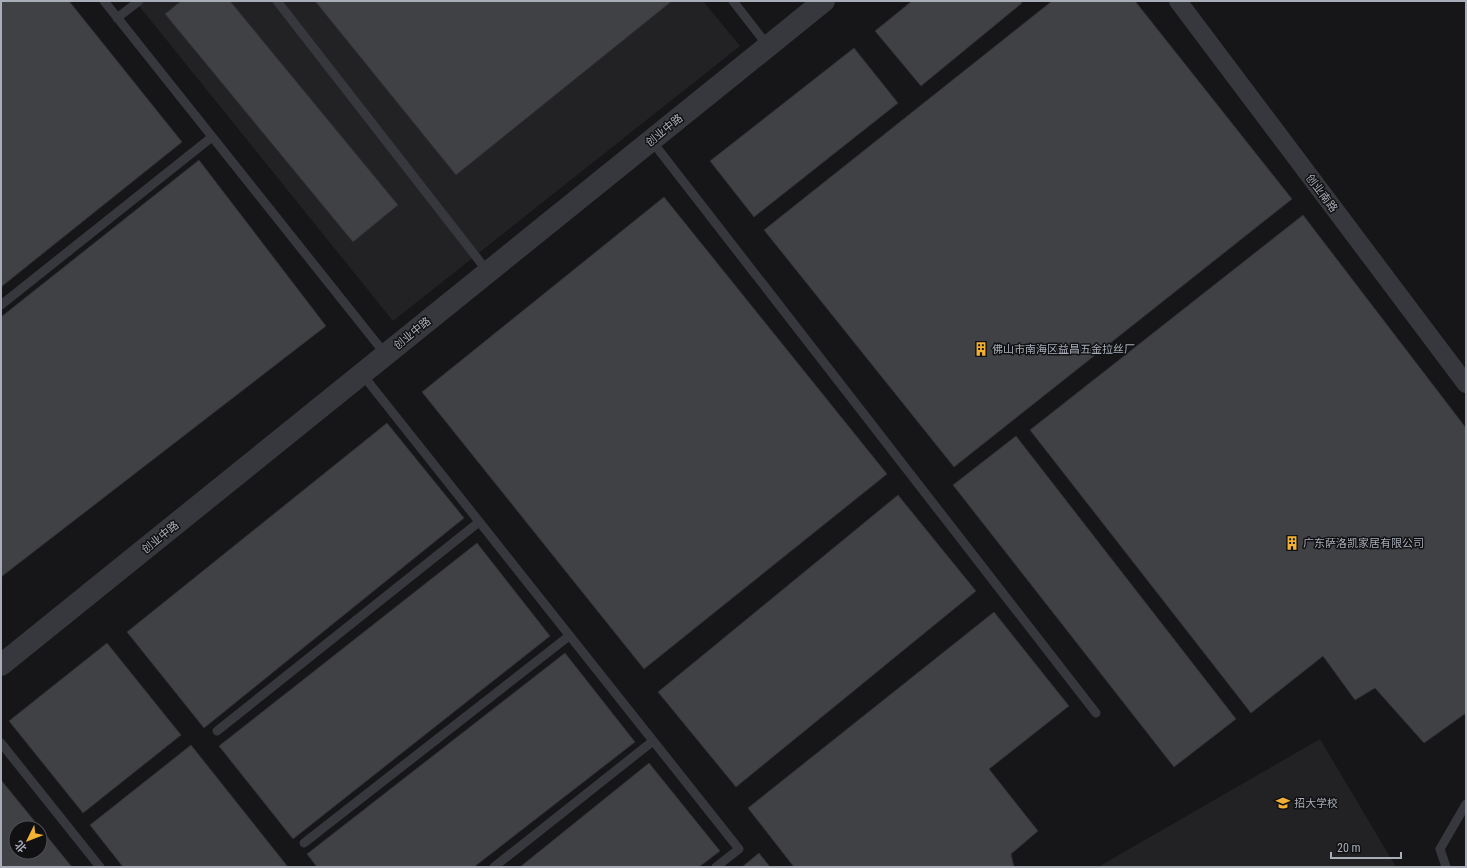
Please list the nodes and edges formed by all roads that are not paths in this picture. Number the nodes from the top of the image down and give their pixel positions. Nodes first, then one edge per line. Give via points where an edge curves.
1 (104, 1) edge
2 (139, 1) edge
3 (276, 1) edge
4 (734, 1) edge
5 (824, 1) edge
6 (1178, 1) edge
7 (117, 18) junction
8 (768, 46) junction
9 (212, 137) junction
10 (651, 140) junction
11 (488, 272) junction
12 (1, 305) edge
13 (386, 355) junction
14 (362, 374) junction
15 (1466, 384) edge
16 (479, 522) junction
17 (569, 636) junction
18 (1, 665) edge
19 (1096, 713) dead end
20 (217, 731) dead end
21 (653, 741) junction
22 (1, 743) edge
23 (1466, 804) edge
24 (304, 843) dead end
25 (100, 867) edge
26 (494, 867) edge
27 (716, 867) edge
28 (1446, 867) edge

1 - 7 lane
2 - 7 lane
3 - 11 lane
4 - 8 lane
5 - 8 street, 创业中路
6 - 15 street, 创业南路
7 - 9 lane
8 - 10 street, 创业中路
9 - 12 lane
9 - 13 lane
10 - 11 street, 创业中路
10 - 19 lane
11 - 13 street, 创业中路
13 - 14 street, 创业中路
14 - 16 lane
14 - 18 street, 创业中路
16 - 17 lane
16 - 20 lane
17 - 21 lane
17 - 24 lane
21 - 26 lane
21 - 27 lane via 738,849
22 - 25 lane
23 - 28 lane via 1440,849

